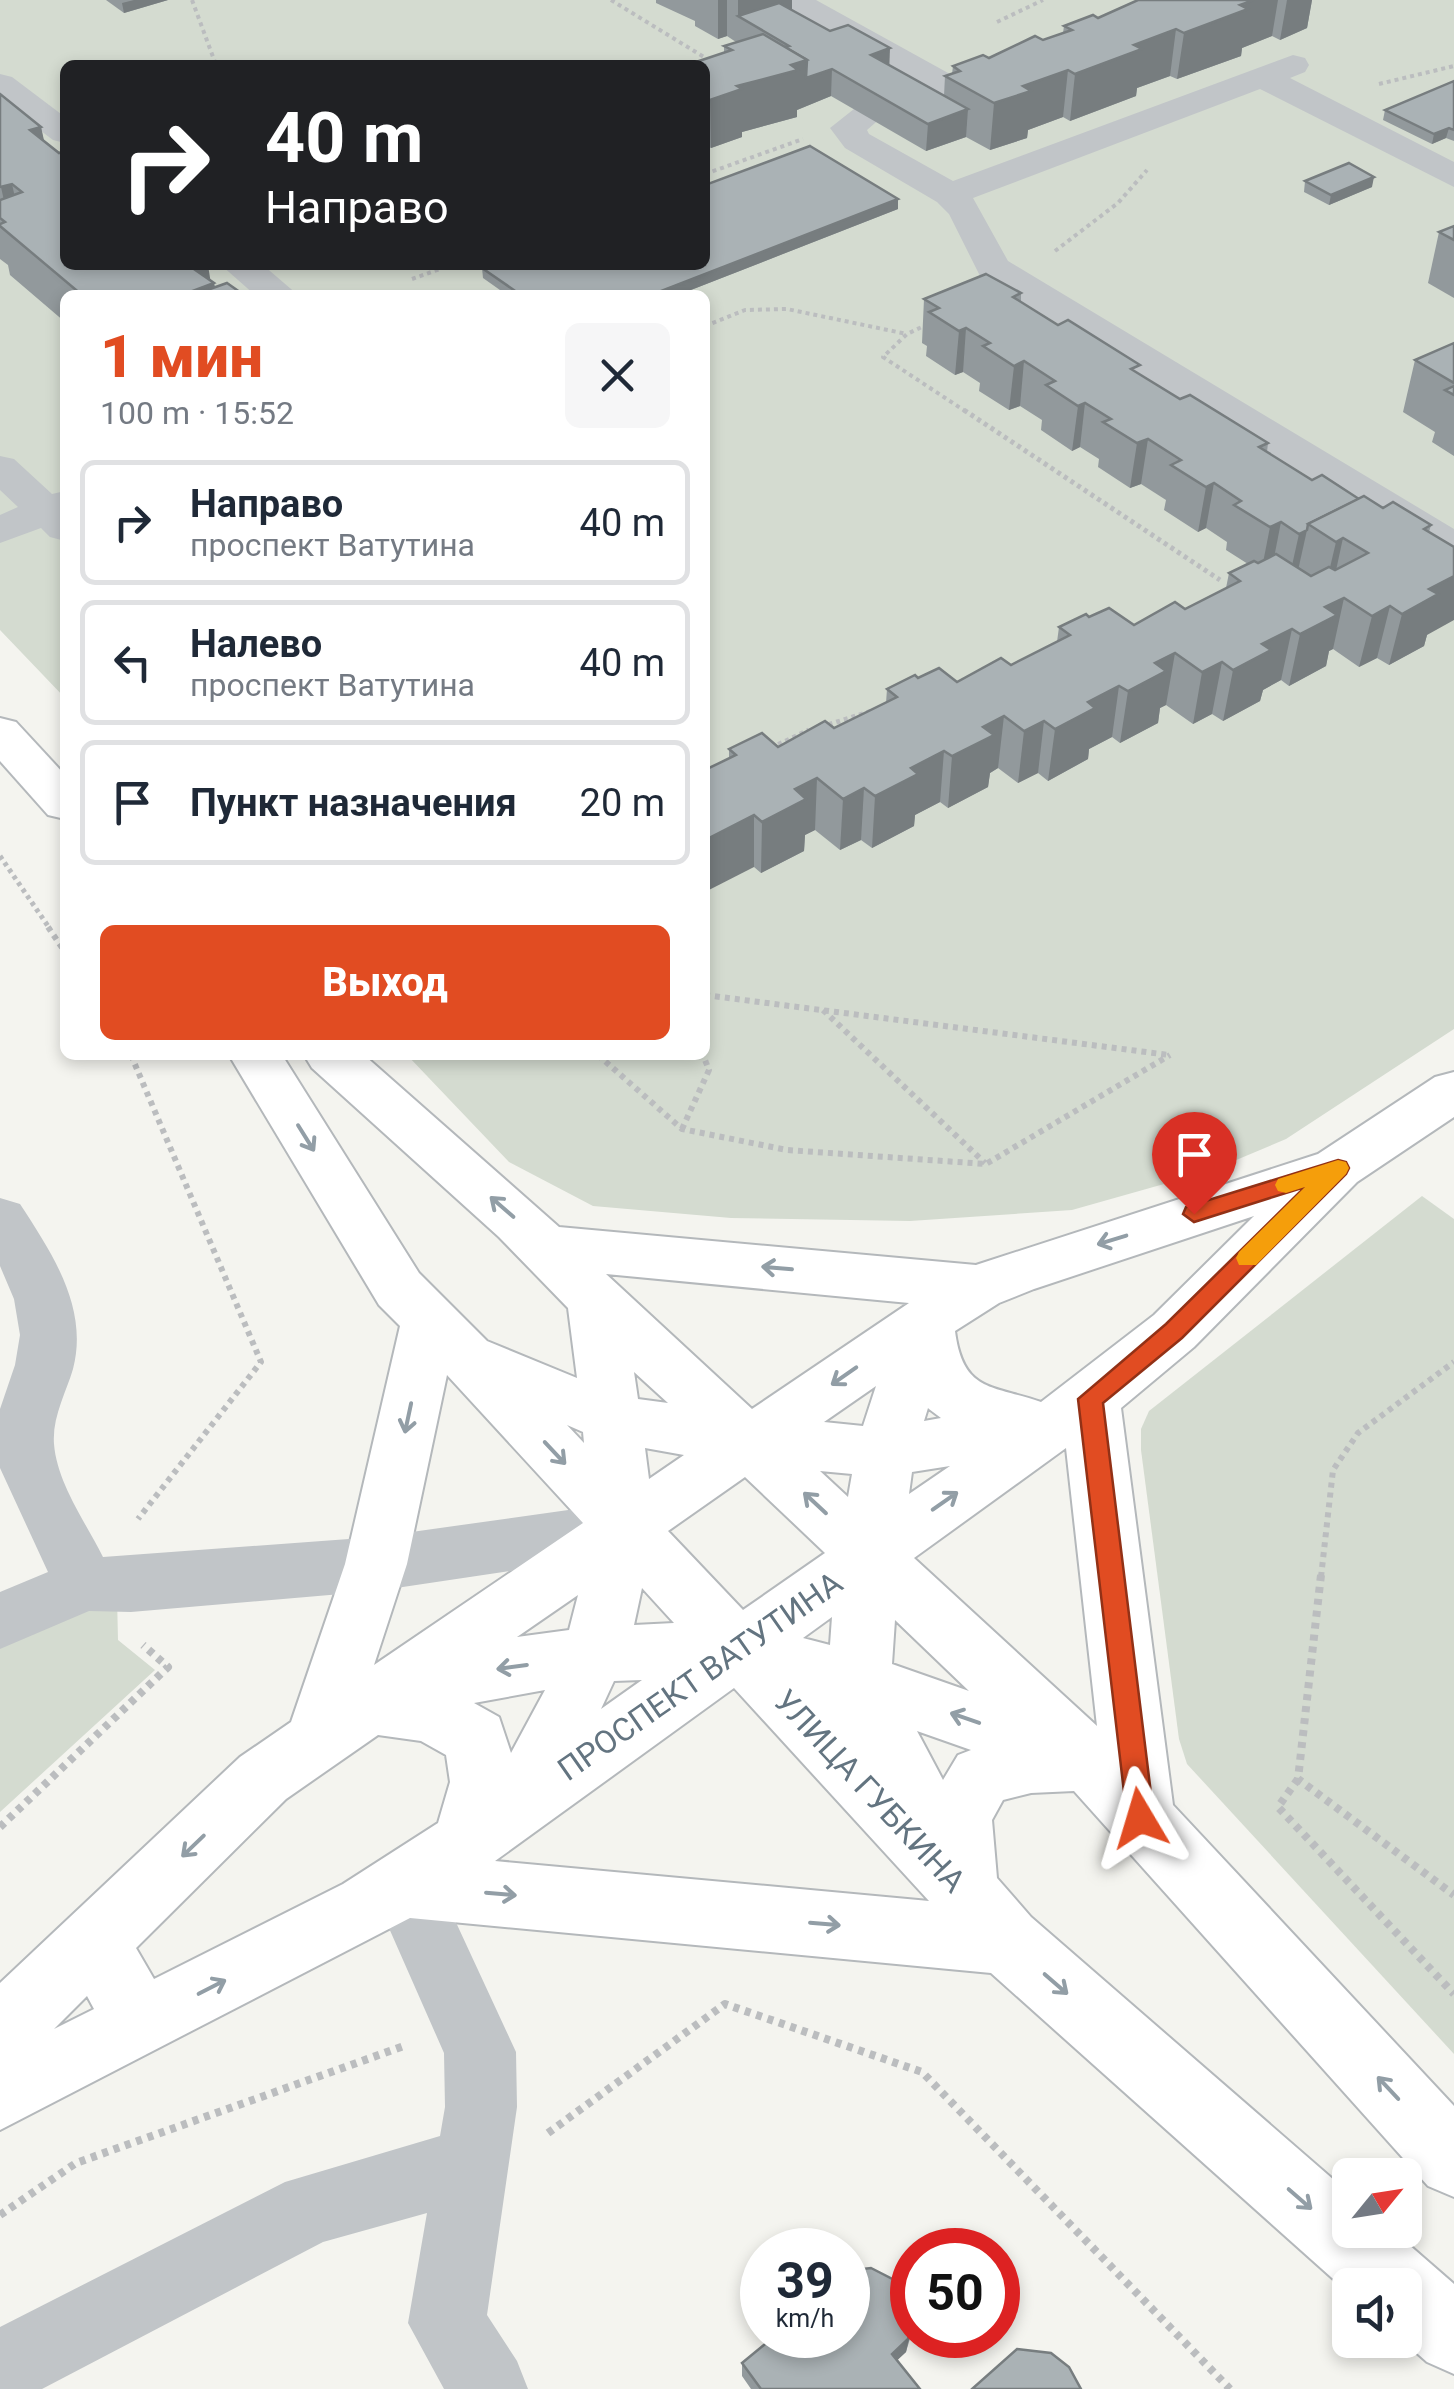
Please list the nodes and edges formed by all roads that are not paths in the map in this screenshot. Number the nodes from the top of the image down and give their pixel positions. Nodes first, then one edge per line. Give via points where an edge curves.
1 (795, 0) edge
2 (841, 27) junction
3 (800, 42) edge
4 (0, 84) edge
5 (905, 102) edge
6 (866, 116) edge
7 (60, 129) edge
8 (1454, 176) edge
9 (950, 194) junction
10 (246, 270) edge
11 (272, 290) edge
12 (0, 468) edge
13 (59, 514) edge
14 (0, 530) edge
15 (1454, 546) edge
16 (0, 732) edge
17 (60, 798) edge
18 (258, 1060) edge
19 (336, 1060) edge
20 (1454, 1091) edge
21 (1338, 1168) junction
22 (0, 1219) edge
23 (543, 1247) junction
24 (979, 1286) junction
25 (596, 1300) junction
26 (924, 1320) junction
27 (447, 1340) junction
28 (1072, 1411) junction
29 (613, 1419) junction
30 (750, 1441) junction
31 (885, 1452) junction
32 (624, 1528) junction
33 (870, 1555) junction
34 (376, 1564) junction
35 (85, 1584) junction
36 (0, 1621) edge
37 (737, 1649) junction
38 (595, 1654) junction
39 (858, 1681) junction
40 (369, 1704) junction
41 (317, 1741) junction
42 (1090, 1762) junction
43 (1140, 1818) junction
44 (467, 1842) junction
45 (404, 1885) junction
46 (985, 1916) junction
47 (94, 1941) junction
48 (140, 2023) junction
49 (0, 2032) edge
50 (0, 2094) edge
51 (503, 2154) junction
52 (1454, 2160) edge
53 (1378, 2268) edge
54 (1422, 2307) edge
55 (1454, 2335) edge
56 (0, 2369) edge
57 (489, 2389) edge

1 - 2 lane
2 - 3 lane
2 - 5 lane via 947,86
4 - 7 lane
6 - 9 lane via 847,128 857,141
8 - 9 lane via 1278,71
9 - 15 lane via 993,268
10 - 11 lane
12 - 13 lane
13 - 14 lane
16 - 17 main road
18 -> 27 main road, УЛИЦА ГУБКИНА via 399,1289
23 -> 19 main road
20 - 21 main road, ПРОСПЕКТ ВАТУТИНА
21 -> 24 main road, ПРОСПЕКТ ВАТУТИНА
21 - 28 main road, ПРОСПЕКТ ВАТУТИНА via 1174,1331
22 - 35 lane via 34,1272 47,1316 47,1354 29,1400 24,1446
24 -> 23 main road
23 - 25 main road
24 - 26 main road, ПРОСПЕКТ ВАТУТИНА
25 - 27 main road via 577,1337 518,1364
25 - 29 main road
25 - 30 main road
26 - 28 main road via 934,1370 960,1402 1000,1418
26 -> 30 main road, ПРОСПЕКТ ВАТУТИНА
26 - 31 main road
27 - 29 main road
27 -> 32 main road, УЛИЦА ГУБКИНА
27 -> 34 main road
28 - 31 main road
33 -> 28 main road, ПРОСПЕКТ ВАТУТИНА
28 - 43 main road
29 - 30 main road
29 - 32 main road
30 - 31 main road
30 - 32 main road, ПРОСПЕКТ ВАТУТИНА
33 -> 30 main road
31 - 33 main road
32 - 34 lane
32 - 37 main road, УЛИЦА ГУБКИНА
32 - 38 main road
32 - 40 main road, ПРОСПЕКТ ВАТУТИНА
33 - 37 main road, ПРОСПЕКТ ВАТУТИНА
33 - 39 main road
33 - 42 main road
34 - 35 lane via 131,1586
34 - 41 main road
35 - 36 lane
37 - 38 main road
37 - 39 main road
37 - 44 main road, ПРОСПЕКТ ВАТУТИНА
37 - 46 main road, УЛИЦА ГУБКИНА
38 -> 40 main road via 495,1669
38 - 44 main road via 539,1770
42 -> 39 main road
39 - 46 main road
40 - 41 main road, ПРОСПЕКТ ВАТУТИНА
40 - 44 main road via 431,1713 476,1738 483,1782
41 -> 47 main road, ПРОСПЕКТ ВАТУТИНА via 263,1778
42 - 43 main road
42 - 46 main road via 1031,1763 981,1776 958,1817
52 -> 43 main road
44 - 45 main road, ПРОСПЕКТ ВАТУТИНА
45 -> 46 main road
48 -> 45 main road, ПРОСПЕКТ ВАТУТИНА
45 - 51 lane via 480,2052 481,2107
46 -> 53 main road, УЛИЦА ГУБКИНА
47 - 48 main road
47 - 49 main road, ПРОСПЕКТ ВАТУТИНА
48 - 50 main road, ПРОСПЕКТ ВАТУТИНА
51 - 56 lane via 311,2208
51 - 57 lane via 447,2324
54 - 55 main road

